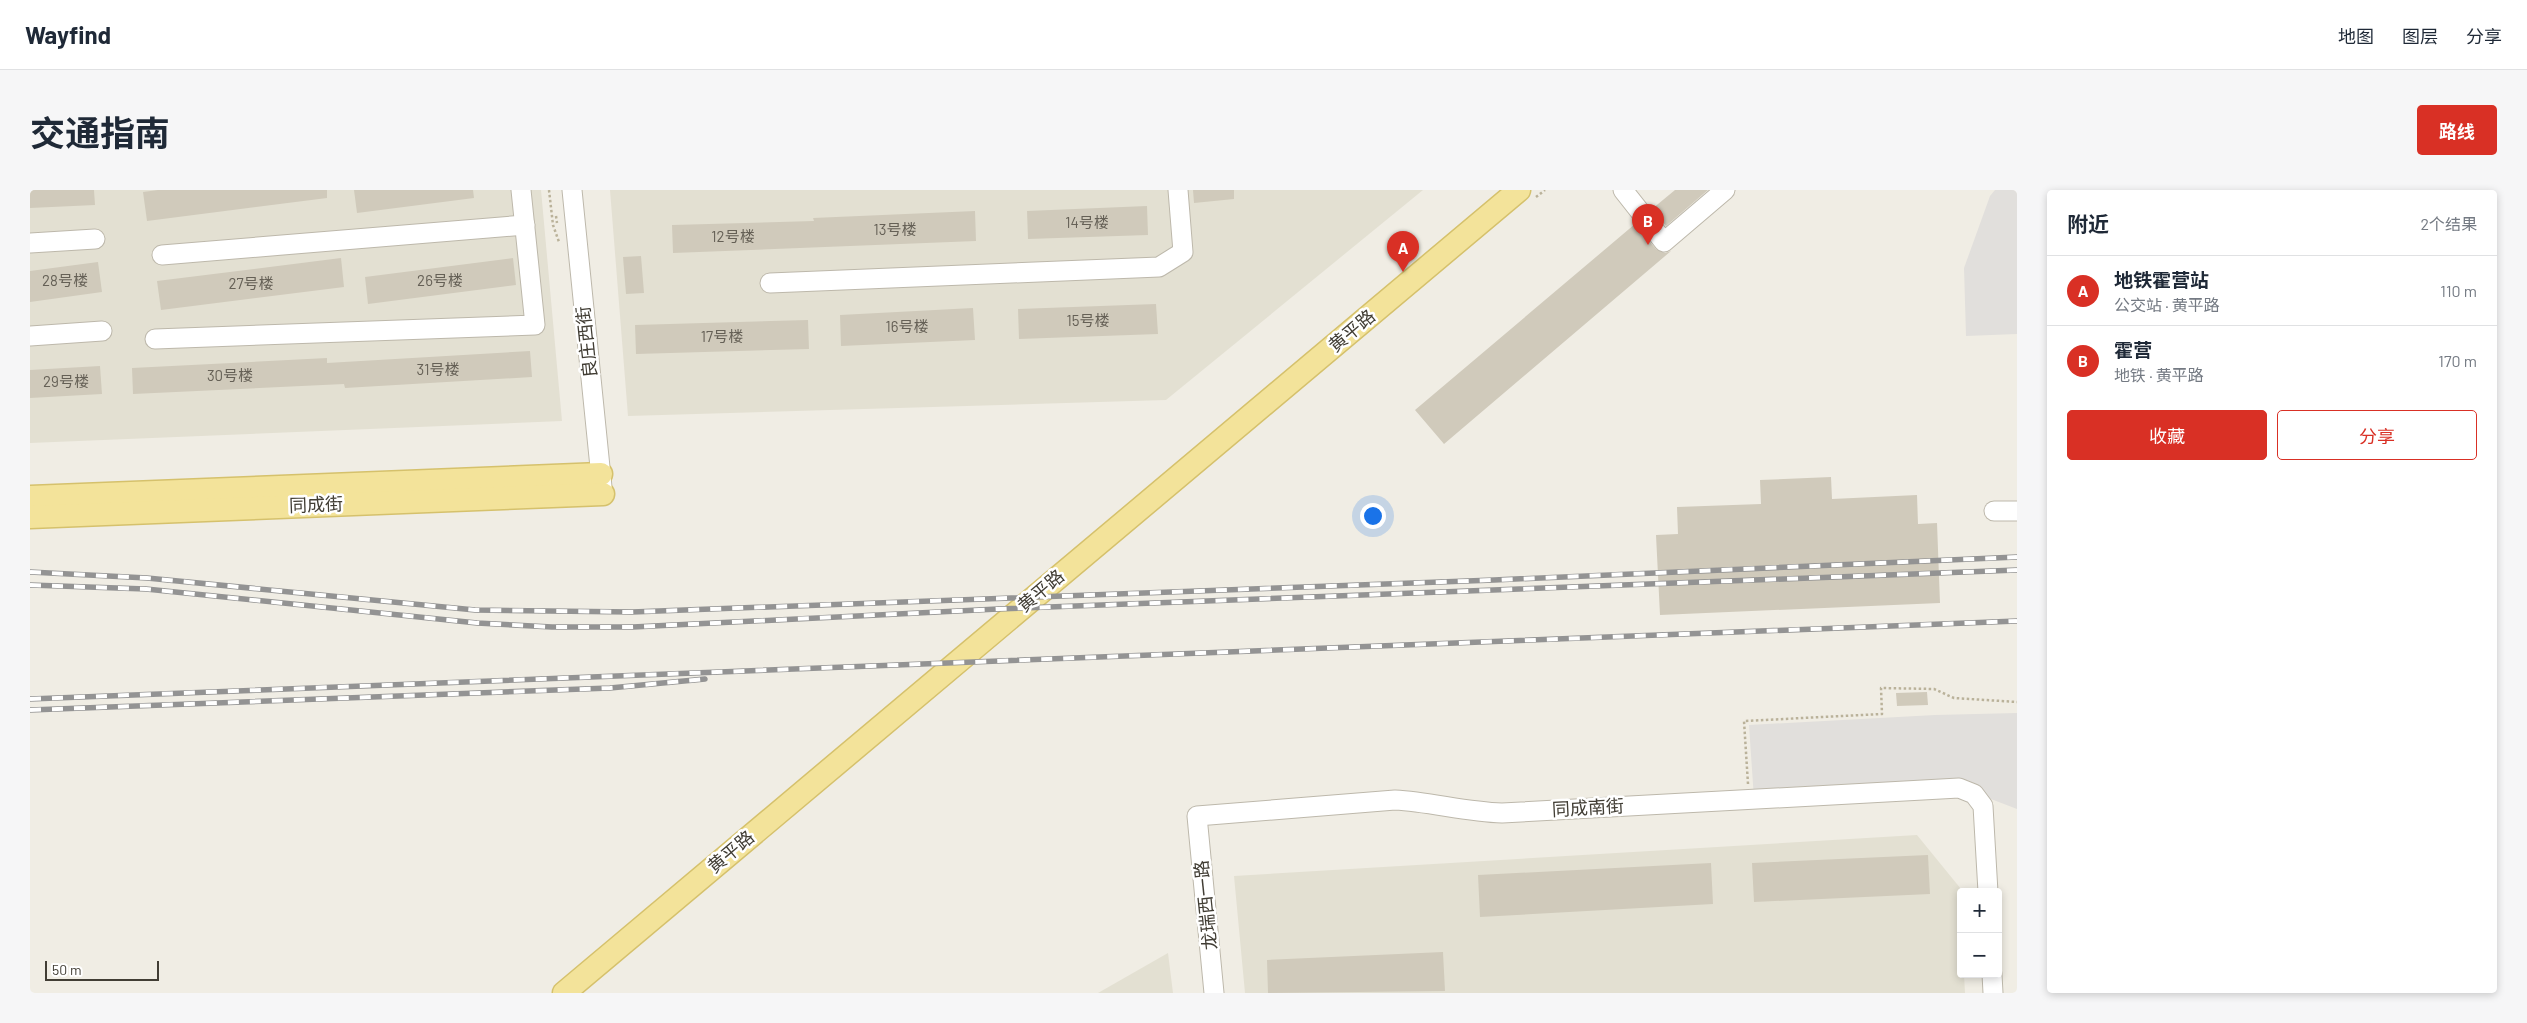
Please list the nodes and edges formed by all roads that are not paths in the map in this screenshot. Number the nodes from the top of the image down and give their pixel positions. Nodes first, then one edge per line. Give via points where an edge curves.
1 (521, 190) edge
2 (572, 190) edge
3 (1178, 190) edge
4 (1519, 190) edge
5 (1533, 190) edge
6 (1622, 190) edge
7 (1725, 190) edge
8 (525, 225) junction
9 (95, 239) dead end
10 (30, 243) edge
11 (162, 255) dead end
12 (770, 283) dead end
13 (102, 331) dead end
14 (30, 336) edge
15 (155, 339) dead end
16 (602, 484) junction
17 (30, 497) edge
18 (1994, 511) dead end
19 (2017, 511) edge
20 (30, 517) edge
21 (1197, 816) joint
22 (1988, 888) edge
23 (1992, 978) edge
24 (564, 993) edge
25 (580, 993) edge
26 (1214, 993) edge
27 (1993, 993) edge

1 - 8 street
2 - 16 street, 良庄西街
3 - 12 street via 1183,252 1159,266
4 - 24 main road, 黄平路
5 - 25 main road, 黄平路
6 - 7 street via 1664,242
8 - 11 street
8 - 15 street via 535,325
9 - 10 street
13 - 14 street
16 - 17 main road, 同成街
16 - 20 main road, 同成街
18 - 19 street
21 - 22 street, 同成南街 via 1395,800 1502,813 1964,789 1977,797 1983,806
21 - 26 street, 龙瑞西一路
23 - 27 street

